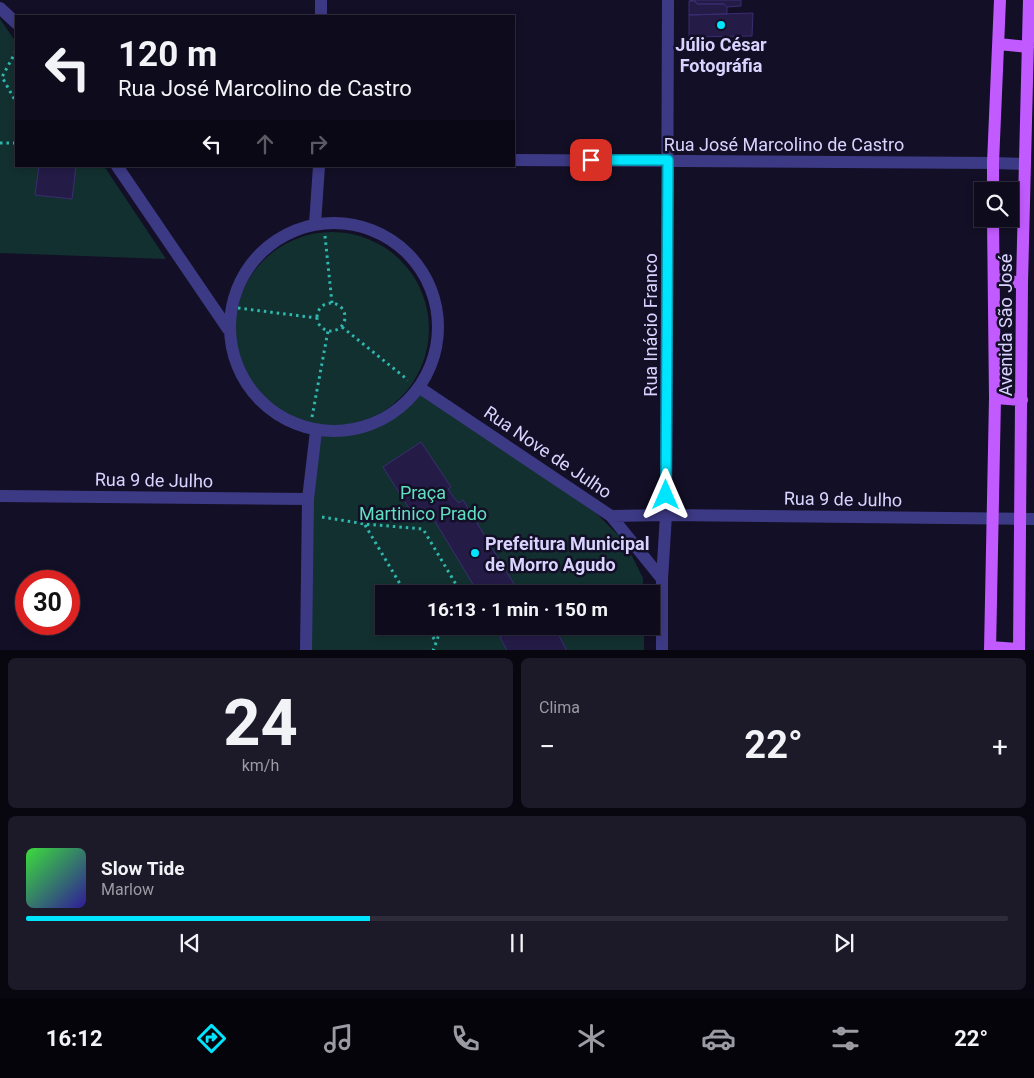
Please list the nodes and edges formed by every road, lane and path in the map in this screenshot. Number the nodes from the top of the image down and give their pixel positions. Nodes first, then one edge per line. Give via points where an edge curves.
1 (321, 0) edge
2 (668, 0) edge
3 (1000, 0) edge
4 (1029, 0) edge
5 (0, 8) edge
6 (321, 15) edge
7 (15, 22) edge
8 (999, 44) junction
9 (1028, 48) junction
10 (15, 53) edge
11 (1, 76) edge
12 (15, 100) edge
13 (0, 142) edge
14 (15, 143) edge
15 (515, 160) edge
16 (668, 160) junction
17 (993, 163) junction
18 (1024, 164) junction
19 (118, 167) edge
20 (319, 167) edge
21 (993, 182) edge
22 (993, 227) edge
23 (320, 228) junction
24 (994, 279) junction
25 (1022, 283) junction
26 (332, 303) junction
27 (238, 308) dead end
28 (317, 318) junction
29 (342, 327) junction
30 (228, 328) junction
31 (328, 332) junction
32 (416, 386) junction
33 (995, 398) junction
34 (1022, 400) junction
35 (314, 428) junction
36 (0, 496) edge
37 (308, 499) junction
38 (666, 515) junction
39 (321, 516) dead end
40 (611, 516) junction
41 (993, 518) junction
42 (1021, 518) junction
43 (1034, 518) edge
44 (365, 524) junction
45 (662, 579) junction
46 (401, 585) edge
47 (456, 585) edge
48 (432, 635) edge
49 (439, 635) edge
50 (436, 642) junction
51 (990, 649) edge
52 (306, 650) edge
53 (433, 650) edge
54 (662, 650) edge
55 (1019, 650) edge

1 - 6 street
2 - 16 street, Rua Inácio Franco
3 - 8 main road
4 - 9 main road, Avenida São José
5 - 7 street
8 - 9 main road
8 - 17 main road
9 - 18 main road, Avenida São José
10 - 11 path
11 - 12 path
13 - 14 path
15 - 16 street, Rua José Marcolino de Castro
16 - 17 street, Rua José Marcolino de Castro
16 - 38 street, Rua Inácio Franco
17 - 18 street, Rua José Marcolino de Castro
17 - 21 main road
18 - 25 main road, Avenida São José
19 - 30 street
20 - 23 street
22 - 24 main road, Avenida São José
23 - 26 path
23 - 30 street via 280,236 252,260 234,292
23 - 32 street via 352,223 386,236 414,259 433,290 440,326 433,362
24 - 25 main road
24 - 33 main road, Avenida São José
25 - 34 main road, Avenida São José
26 - 28 path via 320,309
26 - 29 path via 340,306 346,314
27 - 28 path
28 - 31 path via 320,327
29 - 31 path
29 - 32 path
30 - 35 street via 235,365 253,396 281,419
31 - 35 path
32 - 35 street via 387,418 353,431
32 - 40 street, Rua Nove de Julho
33 - 34 main road
33 - 41 main road, Avenida São José
34 - 42 main road, Avenida São José
35 - 37 street
36 - 37 street, Rua 9 de Julho
37 - 52 street
38 - 40 street, Rua Nove de Julho
38 - 41 street, Rua 9 de Julho
38 - 45 street, Rua Inácio Franco
39 - 44 path
40 - 45 street
41 - 42 street, Rua 9 de Julho
41 - 51 main road, Avenida São José
42 - 43 street, Rua 9 de Julho
42 - 55 main road, Avenida São José
44 - 46 path
44 - 47 path via 423,529
45 - 54 street, Rua Inácio Franco
48 - 50 path
49 - 50 path
50 - 53 path
51 - 55 main road

